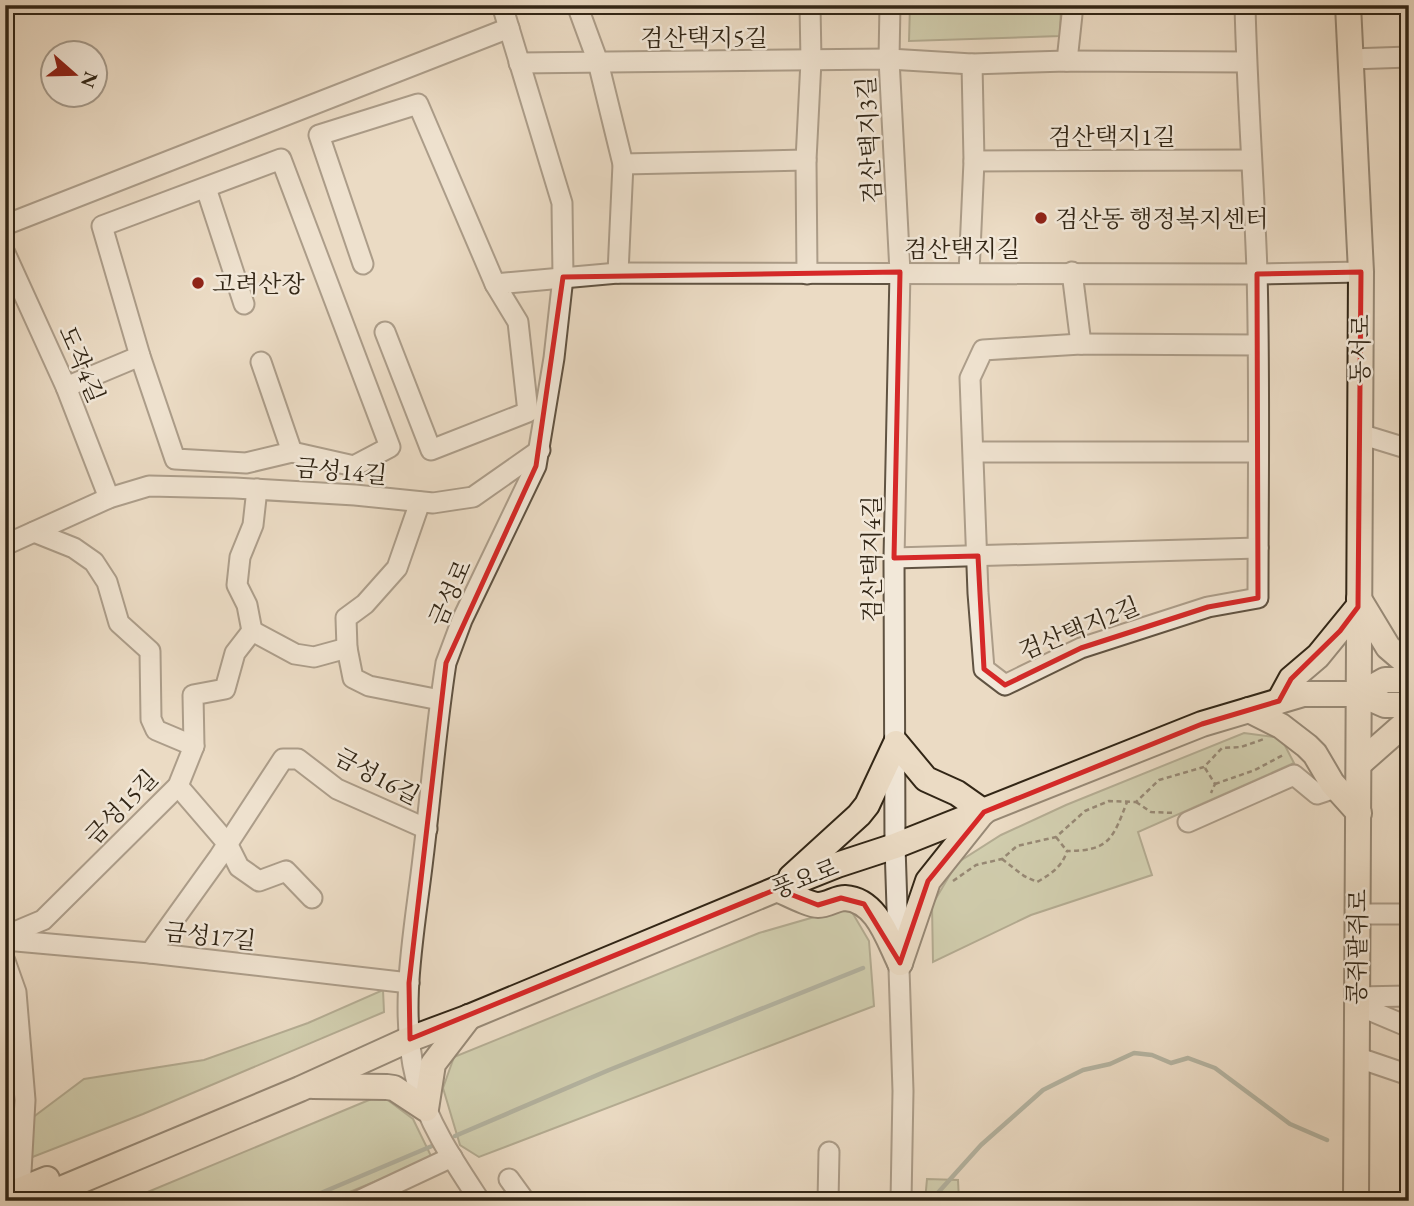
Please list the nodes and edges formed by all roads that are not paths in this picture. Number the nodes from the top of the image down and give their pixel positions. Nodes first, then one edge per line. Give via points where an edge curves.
1 (502, 5) edge
2 (577, 5) edge
3 (810, 5) edge
4 (890, 5) edge
5 (1073, 5) edge
6 (1245, 5) edge
7 (1348, 5) edge
8 (509, 29) junction
9 (1409, 57) edge
10 (889, 59) junction
11 (1351, 60) junction
12 (811, 61) junction
13 (1067, 61) junction
14 (598, 62) junction
15 (1247, 62) junction
16 (519, 63) junction
17 (972, 64) junction
18 (806, 160) junction
19 (974, 160) junction
20 (1251, 160) junction
21 (623, 163) junction
22 (206, 188) junction
23 (5, 225) edge
24 (5, 253) edge
25 (363, 264) dead end
26 (900, 272) junction
27 (1072, 272) junction
28 (1361, 272) junction
29 (618, 273) junction
30 (969, 273) junction
31 (807, 274) junction
32 (1257, 274) junction
33 (563, 277) junction
34 (495, 284) junction
35 (244, 304) dead end
36 (385, 332) dead end
37 (1082, 344) junction
38 (1257, 345) junction
39 (140, 356) junction
40 (261, 362) dead end
41 (66, 387) junction
42 (1360, 434) junction
43 (1409, 449) edge
44 (540, 450) junction
45 (292, 452) junction
46 (974, 452) junction
47 (1258, 452) junction
48 (257, 489) junction
49 (109, 498) junction
50 (420, 502) junction
51 (34, 532) junction
52 (5, 545) edge
53 (1258, 548) junction
54 (978, 556) junction
55 (894, 558) junction
56 (1358, 602) junction
57 (252, 631) junction
58 (347, 648) junction
59 (1409, 665) edge
60 (1409, 680) edge
61 (1360, 694) junction
62 (440, 700) junction
63 (1279, 701) junction
64 (1409, 705) edge
65 (1249, 710) junction
66 (1409, 720) edge
67 (896, 743) junction
68 (194, 746) junction
69 (1359, 764) junction
70 (178, 786) junction
71 (1335, 788) junction
72 (984, 811) junction
73 (1359, 813) junction
74 (1184, 818) road end
75 (426, 829) junction
76 (228, 844) junction
77 (895, 846) junction
78 (777, 889) junction
79 (312, 898) dead end
80 (1358, 914) junction
81 (1409, 914) edge
82 (5, 938) edge
83 (150, 953) junction
84 (5, 961) edge
85 (900, 963) junction
86 (409, 983) junction
87 (1409, 996) edge
88 (1357, 1001) junction
89 (469, 1017) junction
90 (1409, 1027) edge
91 (410, 1039) junction
92 (1356, 1057) junction
93 (1409, 1075) edge
94 (302, 1088) junction
95 (426, 1109) junction
96 (829, 1152) dead end
97 (452, 1157) junction
98 (509, 1179) dead end
99 (19, 1196) edge
100 (65, 1201) edge
101 (358, 1201) edge
102 (480, 1201) edge
103 (525, 1201) edge
104 (828, 1201) edge
105 (901, 1201) edge
106 (1356, 1201) edge

1 - 8 street, 금성로
2 - 14 street
3 - 12 street
4 - 10 street, 검산택지3길
5 - 13 street
6 - 15 street
7 - 11 main road, 동서로
8 - 16 street, 금성로
8 - 23 street
9 - 11 street
10 - 12 street, 검산택지5길
10 - 17 street
10 - 26 street, 검산택지3길
11 - 28 main road, 동서로
12 - 14 street, 검산택지5길
12 - 18 street
13 - 15 street
13 - 17 street
14 - 16 street, 검산택지5길
14 - 21 street
15 - 20 street
16 - 33 street, 금성로 via 562,203
17 - 19 street
18 - 21 street
18 - 31 street
19 - 20 street, 검산택지1길
19 - 30 street
20 - 32 street
21 - 29 street
22 - 35 street
22 - 39 street via 102,226
22 - 45 street via 281,159 390,447 355,466
24 - 41 street, 도작4길
25 - 34 street via 319,135 418,104
26 - 30 street, 검산택지길
26 - 31 street, 검산택지길
26 - 55 street, 검산택지4길
27 - 30 street, 검산택지길
27 - 32 street, 검산택지길
27 - 37 street
28 - 32 street, 검산택지길
28 - 42 main road, 동서로
29 - 31 street, 검산택지길
29 - 33 street, 검산택지길
32 - 38 street, 검산택지2길
33 - 34 street, 검산택지길
33 - 44 street, 금성로
34 - 36 street via 518,322 528,412 431,450
37 - 38 street, 검산택지2길
37 - 46 street, 검산택지2길 via 983,350 970,378
38 - 47 street, 검산택지2길
39 - 41 street
39 - 45 street via 175,459 246,463
40 - 45 street
41 - 49 street, 도작4길
42 - 43 street
42 - 56 main road, 동서로
44 - 50 street, 금성14길 via 473,497
44 - 62 street, 금성로 via 462,620 446,663
46 - 47 street
46 - 54 street, 검산택지2길
47 - 53 street, 검산택지2길
48 - 49 street, 금성14길 via 149,486
48 - 50 street, 금성14길
48 - 57 street via 237,585
49 - 51 street, 금성14길
50 - 58 street, 금성14길 via 397,568 346,618
51 - 52 street, 금성14길
51 - 68 street via 74,548 94,562 107,582 119,623 150,651 151,719 156,730
53 - 54 street
53 - 54 street, 검산택지2길 via 1258,598 1208,607 1081,648 1005,685 984,670
54 - 55 street
55 - 67 street, 검산택지4길
56 - 59 main road via 1388,647
56 - 61 main road, 동서로
56 - 63 main road via 1318,656 1291,679
57 - 58 street via 295,654 314,657
57 - 68 street, 금성15길 via 235,653 225,689 193,695
58 - 62 street via 353,678 369,686
60 - 61 main road via 1385,680
61 - 63 main road, 풍요로 via 1303,694
61 - 64 main road via 1385,705
61 - 69 main road, 콩쥐팥쥐로
62 - 75 street, 금성로
63 - 65 main road, 풍요로
65 - 71 main road via 1307,746
65 - 72 main road, 풍요로 via 1202,724
66 - 69 main road
67 - 72 main road via 926,779
67 - 77 street, 검산택지4길
67 - 78 main road via 859,815
68 - 70 street, 금성15길
69 - 73 main road, 콩쥐팥쥐로
70 - 76 street
70 - 82 street, 금성15길 via 43,920
71 - 73 main road
71 - 74 street via 1317,794 1294,775
72 - 77 main road, 풍요로
72 - 85 main road via 922,894
73 - 80 main road, 콩쥐팥쥐로
75 - 76 street, 금성16길 via 337,789 298,759 283,759
75 - 86 street, 금성로
76 - 79 street via 239,867 259,881 286,871
76 - 83 street, 금성16길
77 - 78 main road, 풍요로
77 - 85 street, 검산택지4길
78 - 85 main road via 818,905 841,898 864,904 875,915
78 - 89 main road, 풍요로
80 - 81 street
80 - 88 main road, 콩쥐팥쥐로
82 - 83 street, 금성17길
83 - 86 street, 금성17길
84 - 99 street via 16,992 25,1100
85 - 105 street, 검산택지4길
86 - 91 street, 금성로
87 - 88 street
88 - 90 street
88 - 92 main road, 콩쥐팥쥐로
89 - 91 main road, 풍요로
89 - 95 main road via 433,1064
91 - 94 main road, 풍요로
91 - 95 street, 금성로
92 - 93 street
92 - 106 main road, 콩쥐팥쥐로
94 - 95 main road via 394,1088
94 - 99 main road, 풍요로
94 - 99 main road via 231,1103
94 - 100 main road via 247,1129
95 - 97 street, 금성로
96 - 104 street
97 - 101 street
97 - 102 street, 금성로
98 - 103 street

